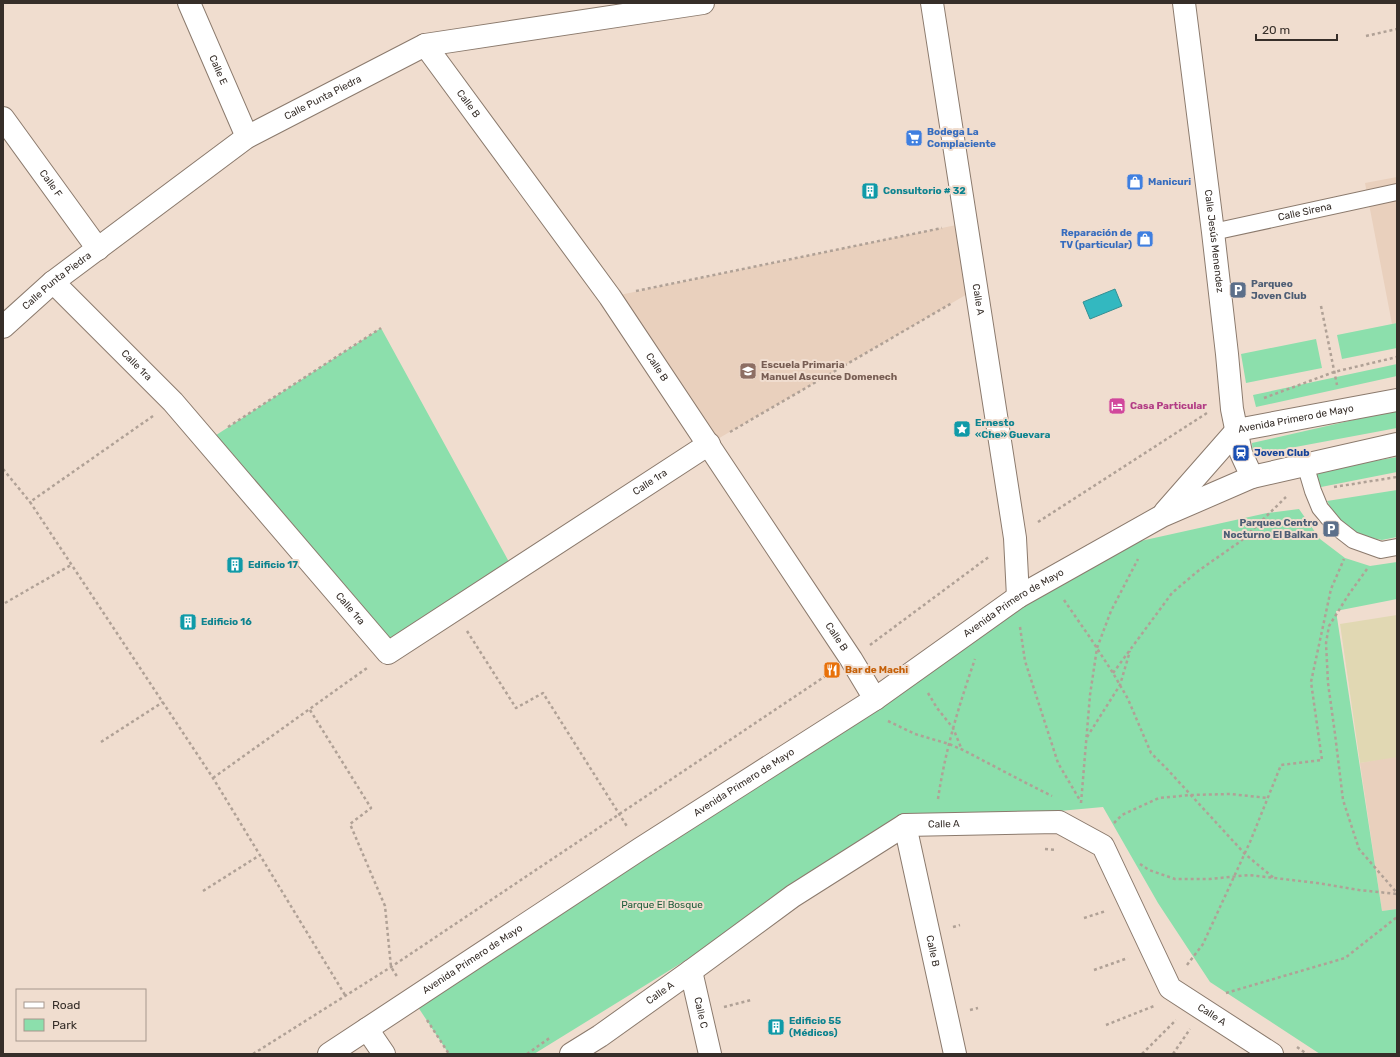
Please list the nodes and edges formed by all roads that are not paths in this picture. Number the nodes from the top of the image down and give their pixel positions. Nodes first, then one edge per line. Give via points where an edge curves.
1 (189, 3) edge
2 (703, 3) edge
3 (932, 3) edge
4 (1184, 3) edge
5 (425, 45) junction
6 (3, 118) edge
7 (247, 137) junction
8 (1397, 192) edge
9 (1213, 232) junction
10 (98, 249) junction
11 (53, 282) junction
12 (3, 327) edge
13 (1397, 400) edge
14 (1237, 430) junction
15 (709, 444) junction
16 (1397, 444) edge
17 (1305, 464) junction
18 (1252, 477) junction
19 (1162, 516) junction
20 (1397, 547) edge
21 (1018, 597) junction
22 (875, 699) junction
23 (905, 825) junction
24 (691, 971) junction
25 (367, 1029) junction
26 (329, 1054) edge
27 (384, 1054) edge
28 (571, 1054) edge
29 (710, 1054) edge
30 (955, 1054) edge
31 (1272, 1054) edge

1 - 7 street, Calle E
2 - 5 street, Calle Punta Piedra
3 - 21 street, Calle A via 1014,538
4 - 9 street, Calle Jesús Menendez
5 - 7 street, Calle Punta Piedra
5 - 15 street, Calle B via 610,297
6 - 10 street, Calle F
7 - 10 street, Calle Punta Piedra
8 - 9 lane, Calle Sirena
9 - 14 street, Calle Jesús Menendez via 1232,409
10 - 11 street, Calle Punta Piedra
11 - 12 street, Calle Punta Piedra
11 - 15 street, Calle 1ra via 173,402 388,653
13 - 14 street, Avenida Primero de Mayo
14 - 18 street, Calle Jesús Menendez via 1241,452
14 - 19 street, Avenida Primero de Mayo
15 - 22 street, Calle B
16 - 17 street, Avenida Primero de Mayo
17 - 18 street, Avenida Primero de Mayo
17 - 20 lane via 1320,508 1335,526 1353,540 1381,550
18 - 19 street, Avenida Primero de Mayo
19 - 21 street, Avenida Primero de Mayo
21 - 22 street, Avenida Primero de Mayo
22 - 25 street, Avenida Primero de Mayo via 640,849
23 - 24 street, Calle A via 793,896
23 - 30 street, Calle B
23 - 31 street, Calle A via 1059,822 1103,846 1152,949 1181,995
24 - 28 street, Calle A
24 - 29 street, Calle C
25 - 26 street, Avenida Primero de Mayo
25 - 27 street

